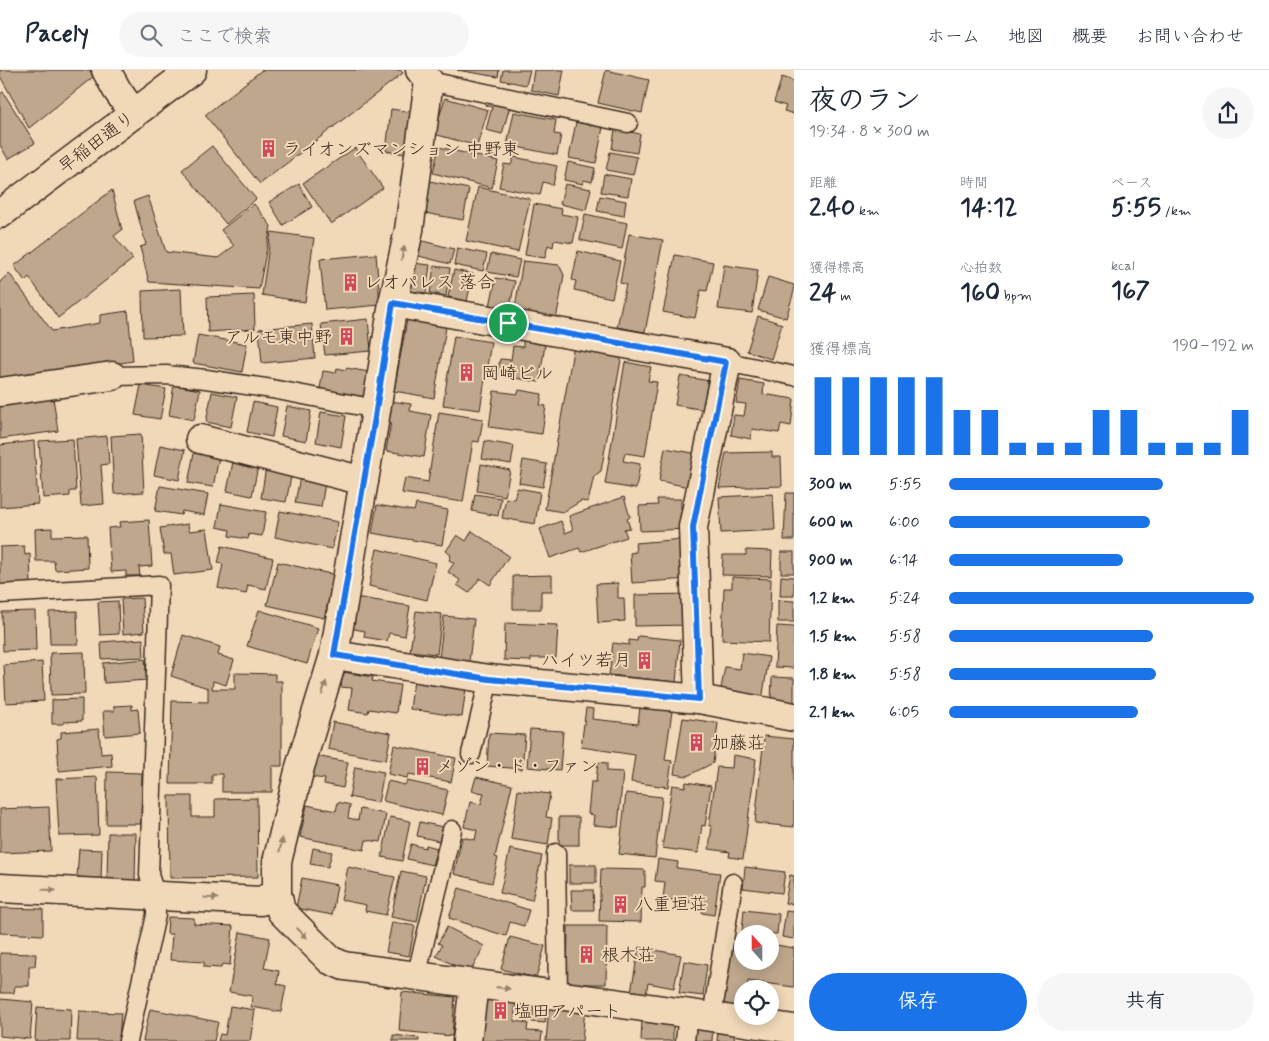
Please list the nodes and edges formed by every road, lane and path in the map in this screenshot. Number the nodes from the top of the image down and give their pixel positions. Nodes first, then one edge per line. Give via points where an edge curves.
1 (106, 70) edge
2 (192, 70) edge
3 (425, 75) edge
4 (134, 114) junction
5 (628, 123) dead end
6 (0, 214) edge
7 (393, 303) junction
8 (726, 362) junction
9 (112, 376) joint
10 (794, 376) edge
11 (0, 392) edge
12 (376, 409) junction
13 (200, 439) dead end
14 (364, 481) junction
15 (0, 594) edge
16 (334, 655) junction
17 (489, 679) junction
18 (699, 699) junction
19 (794, 717) edge
20 (471, 754) dead end
21 (452, 830) dead end
22 (556, 853) dead end
23 (733, 882) dead end
24 (0, 888) edge
25 (276, 894) junction
26 (156, 896) junction
27 (416, 977) junction
28 (474, 985) junction
29 (558, 995) junction
30 (700, 1015) junction
31 (794, 1029) edge
32 (128, 1041) edge
33 (467, 1041) edge
34 (685, 1041) edge

1 - 4 street
2 - 4 street, 早稲田通り
3 - 5 lane
7 -> 3 street via 408,230
4 - 6 street, 早稲田通り
7 - 8 street
7 - 12 street
8 - 10 lane
8 - 18 street via 693,527
9 - 11 street
9 - 12 lane via 166,375 272,389
12 - 14 street
13 - 14 street
14 - 16 street
15 - 26 lane via 159,585 150,875
16 - 17 street
25 -> 16 street via 277,862 300,767
17 - 18 street
17 - 20 lane
18 - 19 street
21 - 27 lane
22 - 29 lane
23 - 30 lane
24 -> 26 street
26 -> 25 street via 261,901
25 -> 27 street via 281,911 330,960 344,966
26 - 32 lane via 156,915
27 - 28 street
28 -> 29 street
28 - 33 street
29 - 30 street
30 - 31 street
30 - 34 lane

